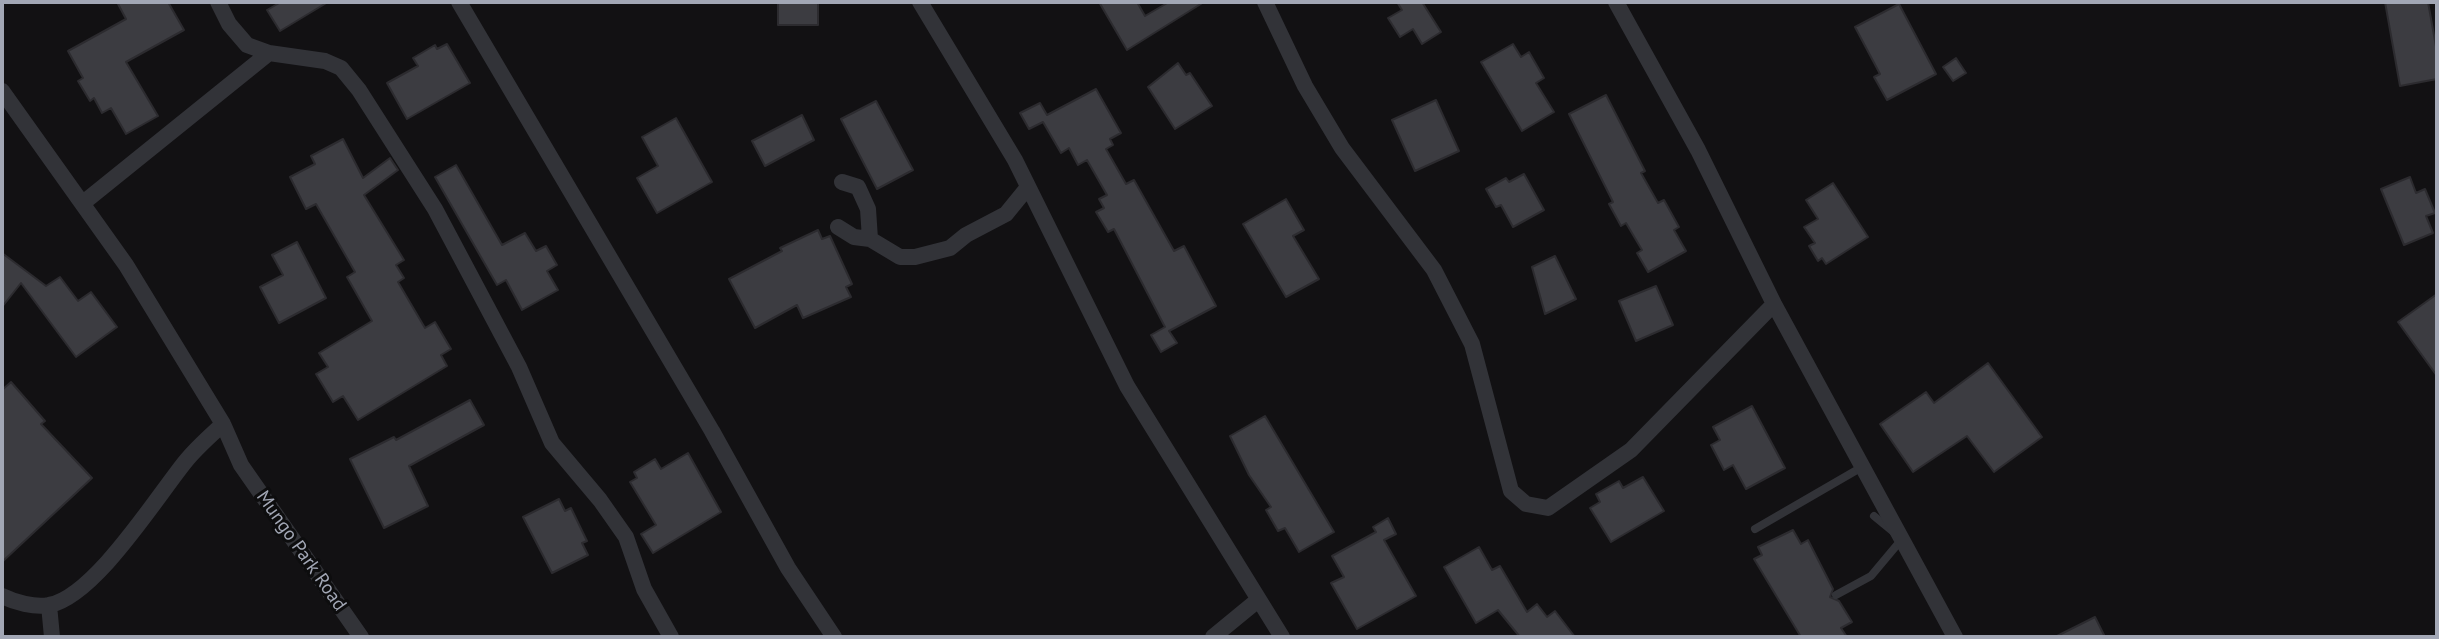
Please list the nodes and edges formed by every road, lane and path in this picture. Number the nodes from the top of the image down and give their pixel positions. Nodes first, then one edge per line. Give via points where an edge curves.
1 (218, 2) edge
2 (459, 2) edge
3 (919, 2) edge
4 (1265, 2) edge
5 (1616, 2) edge
6 (269, 53) junction
7 (2, 91) edge
8 (842, 182) dead end
9 (1028, 187) junction
10 (83, 203) junction
11 (838, 227) dead end
12 (870, 239) junction
13 (1774, 304) junction
14 (223, 424) junction
15 (1862, 467) junction
16 (1874, 516) dead end
17 (1755, 529) dead end
18 (1902, 539) junction
19 (1836, 595) dead end
20 (2, 596) edge
21 (1258, 600) junction
22 (49, 605) junction
23 (52, 637) edge
24 (361, 637) edge
25 (671, 637) edge
26 (834, 637) edge
27 (1213, 637) edge
28 (1282, 637) edge
29 (1955, 637) edge

1 - 6 street via 238,37
2 - 26 street via 788,568
3 - 9 street
4 - 13 street via 1305,86 1342,148 1434,270 1472,344 1511,491 1526,504 1548,508 1631,450
5 - 13 street via 1698,150
6 - 10 street
6 - 25 street via 325,61 341,68 359,90 435,209 519,367 552,443 625,537 644,589
7 - 10 street, Mungo Park Road
8 - 12 street via 858,187 868,209
9 - 12 street via 1006,214 950,248 900,257
9 - 21 street via 1127,386
10 - 14 street, Mungo Park Road
11 - 12 street via 854,237
13 - 15 street
14 - 22 street via 186,460 84,587
14 - 24 street, Mungo Park Road via 241,465
15 - 17 lane
15 - 18 street
16 - 18 lane
18 - 19 lane via 1871,576
18 - 29 street
20 - 22 street via 13,602
21 - 27 street
21 - 28 street
22 - 23 street

